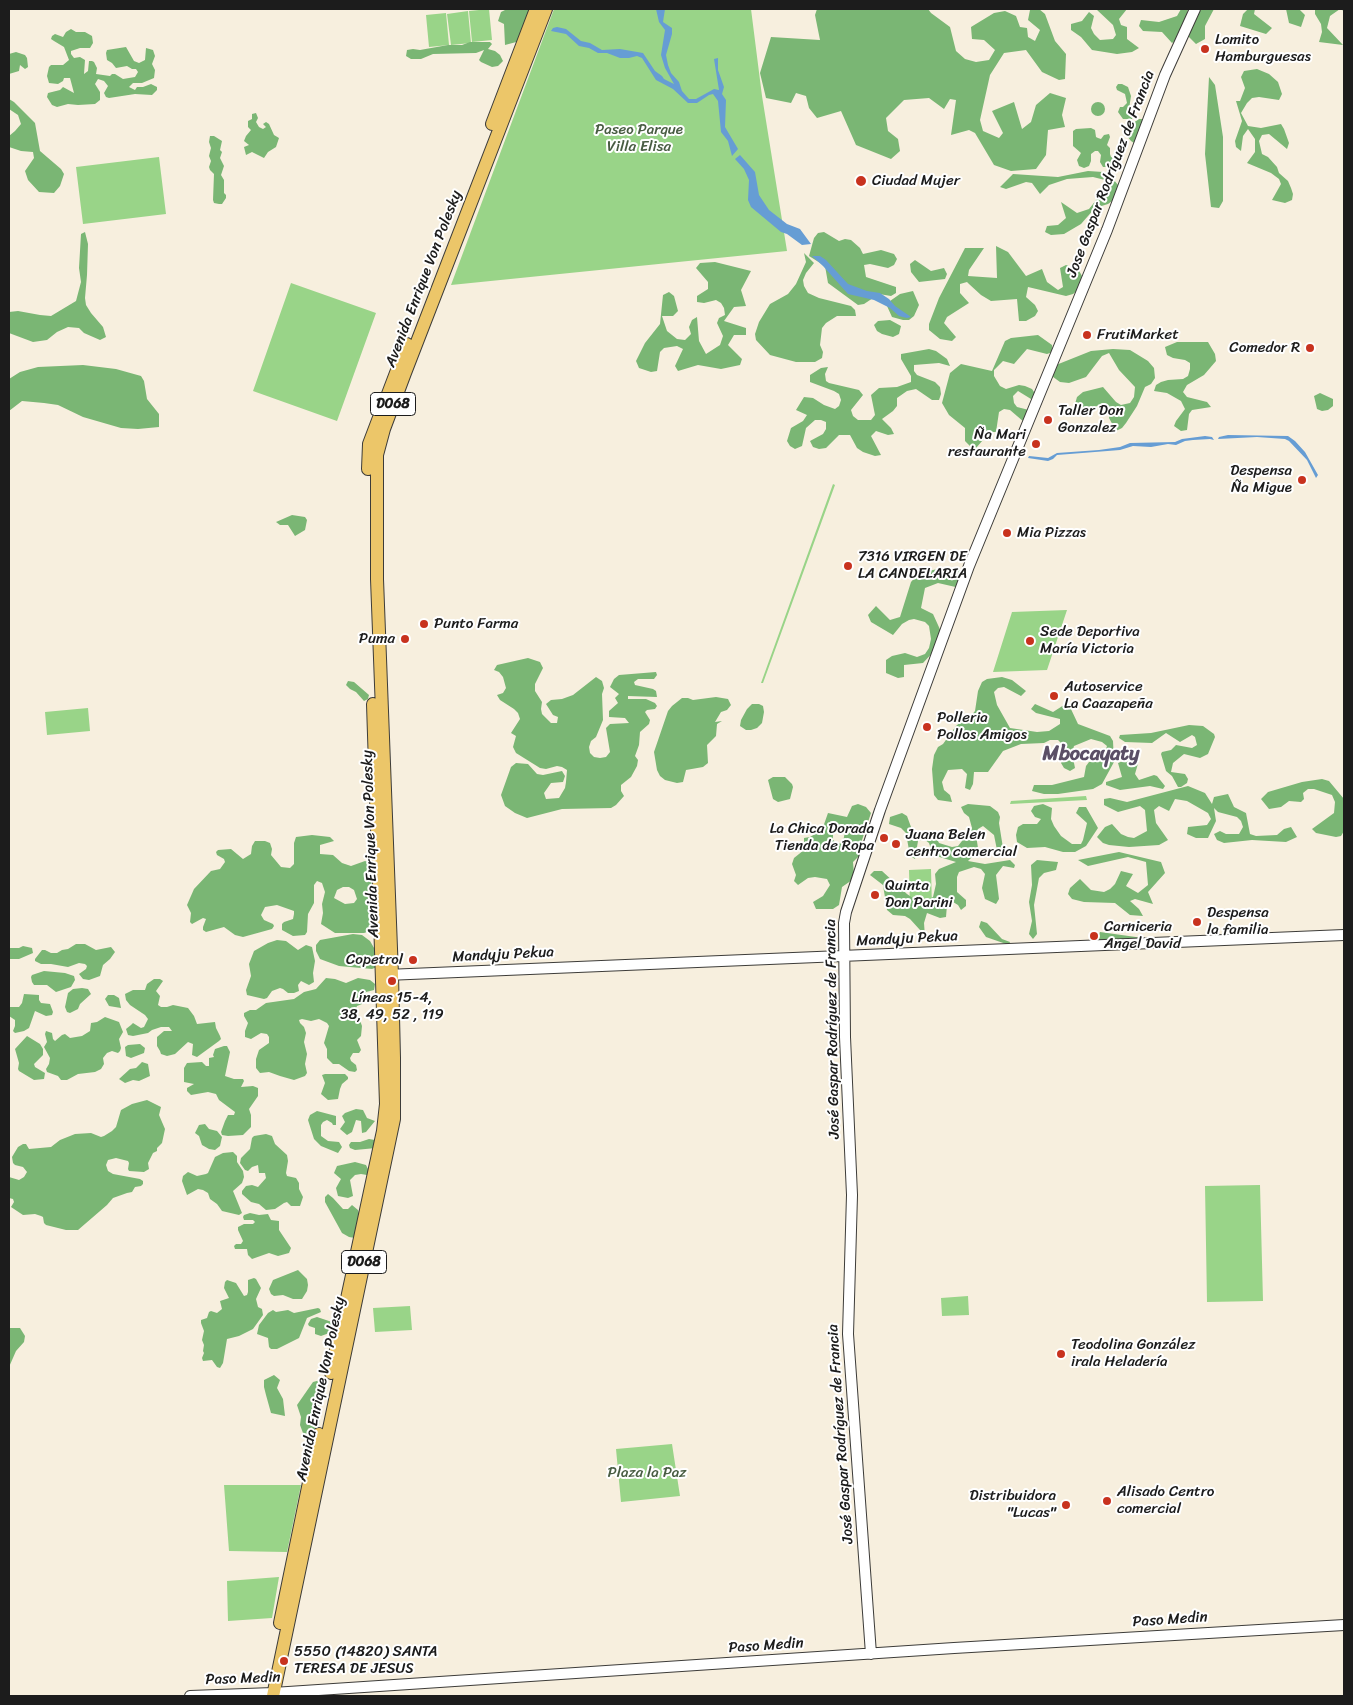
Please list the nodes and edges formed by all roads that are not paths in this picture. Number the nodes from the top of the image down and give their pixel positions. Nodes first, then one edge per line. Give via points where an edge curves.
1 (536, 9) edge
2 (546, 9) edge
3 (1195, 9) edge
4 (453, 239) junction
5 (1057, 351) joint
6 (1344, 935) edge
7 (845, 957) junction
8 (387, 975) junction
9 (1344, 1625) edge
10 (871, 1654) junction
11 (269, 1695) edge
12 (190, 1696) edge

1 - 4 main road, Avenida Enrique Von Polesky / D068
2 - 4 main road, Avenida Enrique Von Polesky / D068
3 - 5 street, Jose Gaspar Rodríguez de Francia via 1165,75
4 - 8 main road, Avenida Enrique Von Polesky / D068 via 377,455 377,589
5 - 7 street, José Gaspar Rodríguez de Francia via 969,566 864,856 844,922
6 - 7 street, Mandyju Pekua
7 - 8 street, Mandyju Pekua
7 - 10 street, José Gaspar Rodríguez de Francia via 852,1196 848,1334
8 - 11 main road, Avenida Enrique Von Polesky / D068 via 395,1105 392,1131
9 - 10 street, Paso Medin
10 - 11 street, Paso Medin
11 - 12 street, Paso Medin

